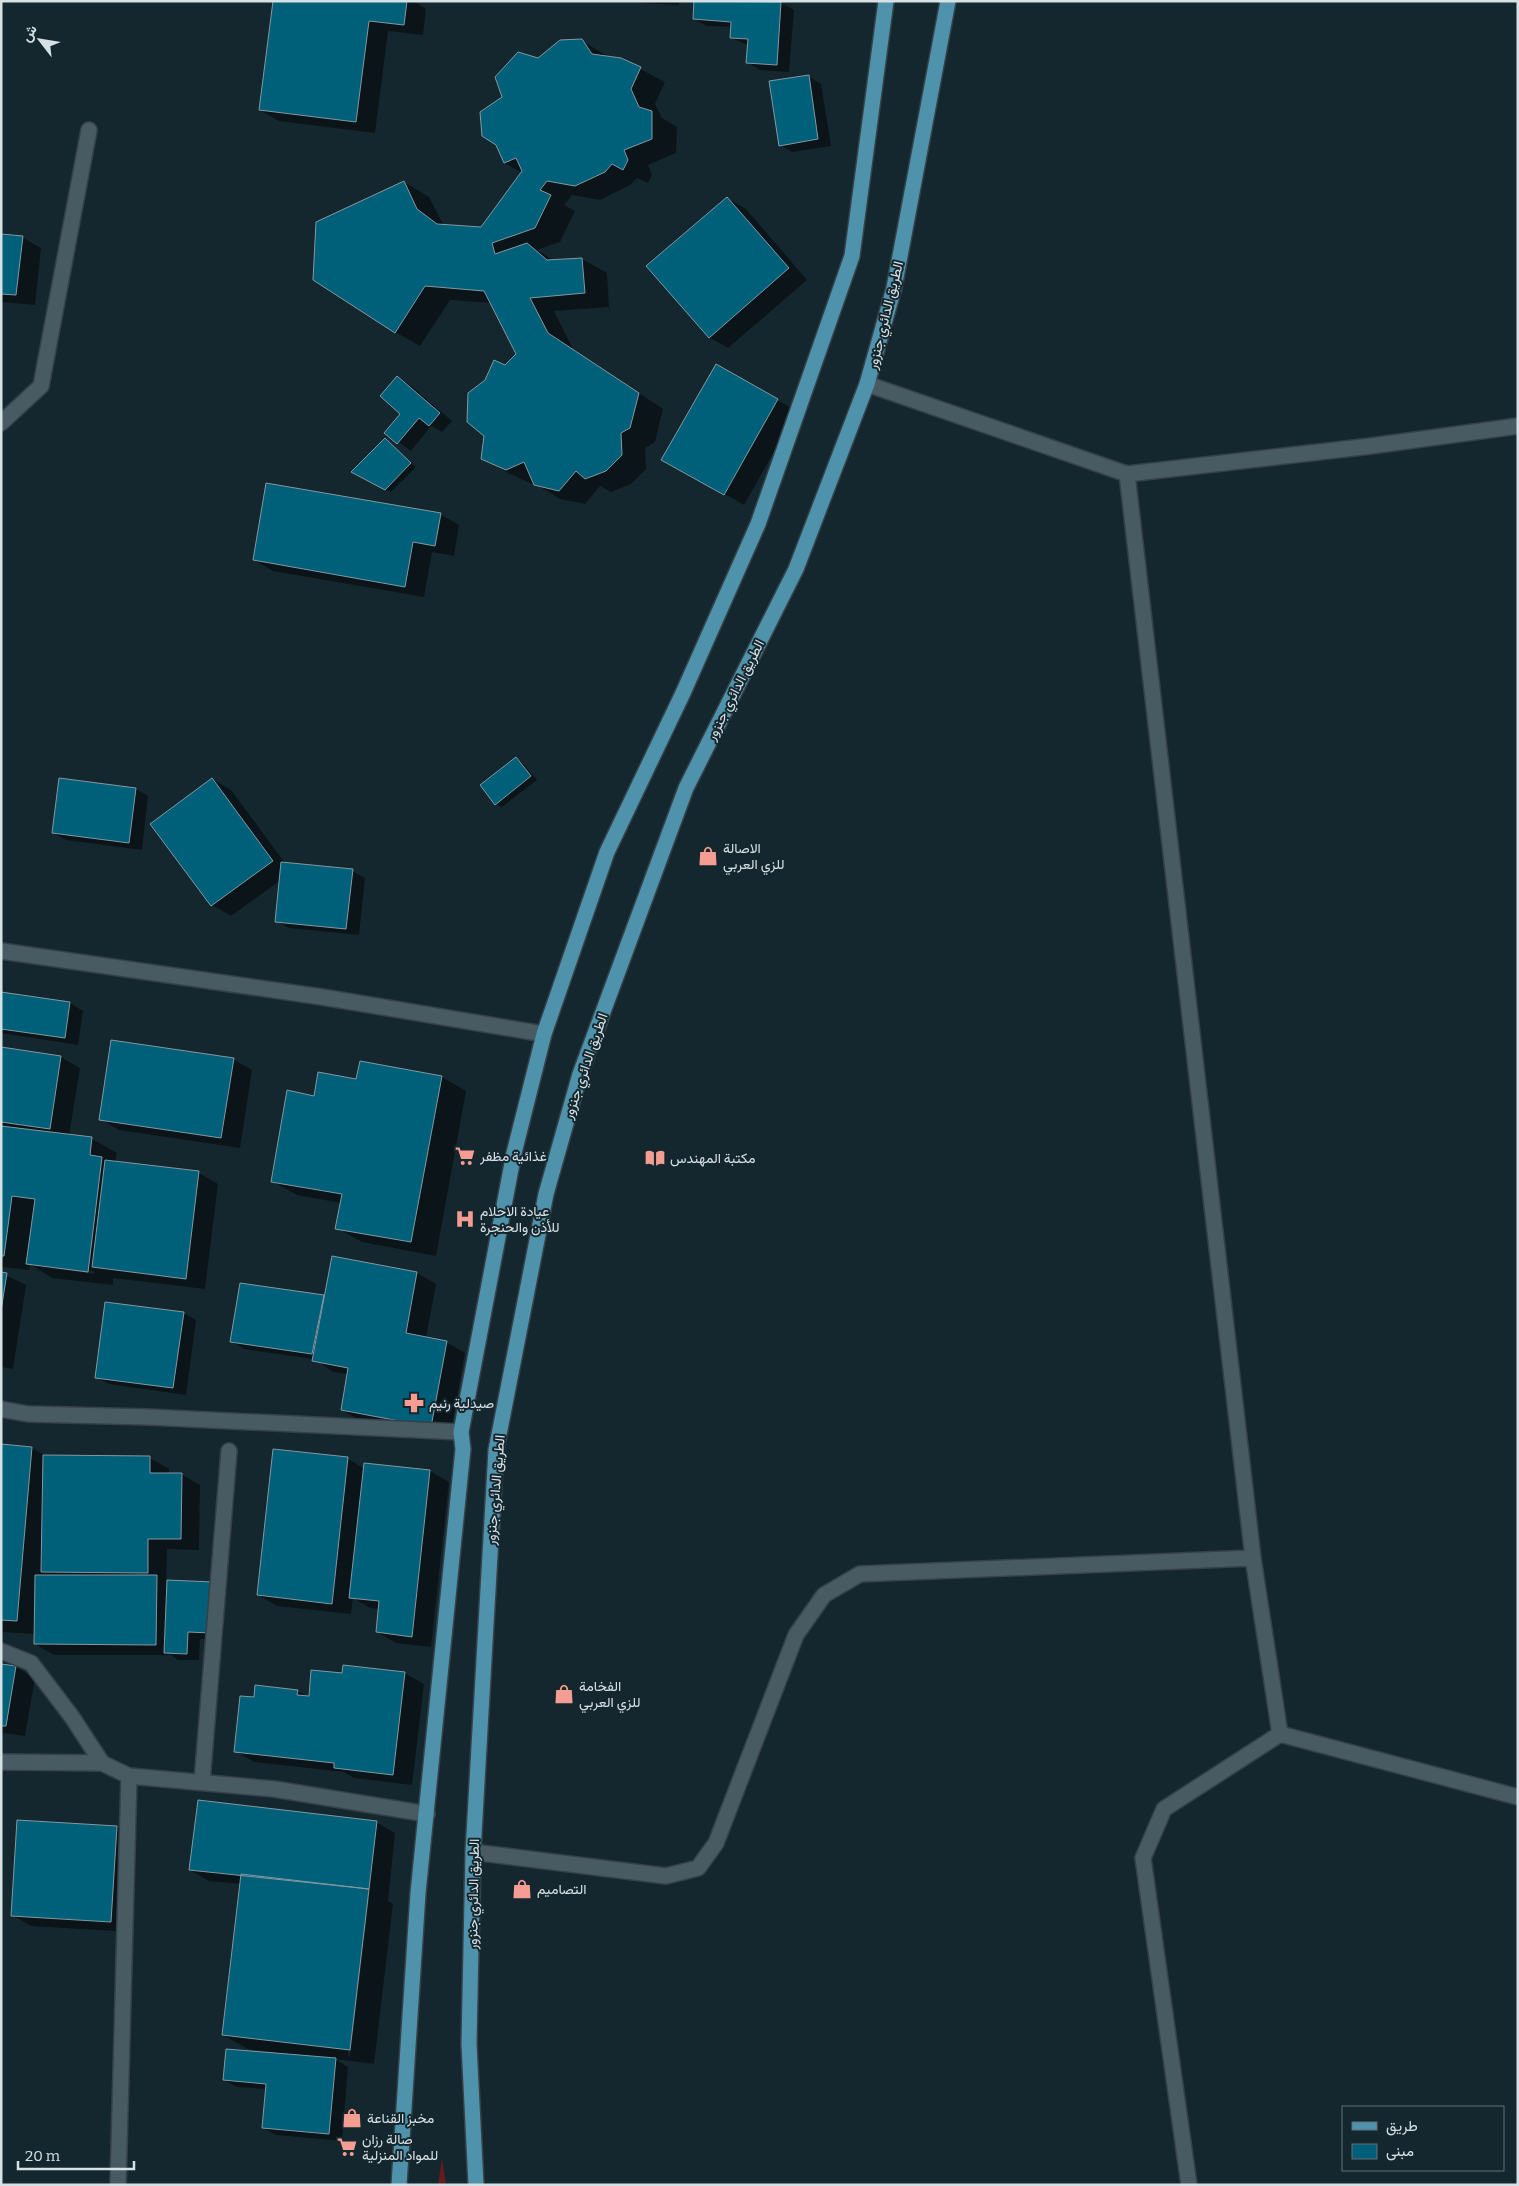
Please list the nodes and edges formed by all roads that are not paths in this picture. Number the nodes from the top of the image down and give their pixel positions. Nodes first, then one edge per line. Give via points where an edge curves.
1 (886, 1) edge
2 (948, 1) edge
3 (89, 130) dead end
4 (867, 384) junction
5 (1, 423) edge
6 (1518, 426) edge
7 (1127, 474) junction
8 (1, 951) edge
9 (544, 1034) junction
10 (1, 1409) edge
11 (461, 1432) junction
12 (228, 1451) dead end
13 (1253, 1558) junction
14 (1, 1650) edge
15 (1280, 1734) junction
16 (1, 1762) edge
17 (102, 1763) junction
18 (129, 1776) junction
19 (202, 1782) junction
20 (1518, 1797) edge
21 (427, 1814) junction
22 (474, 1852) junction
23 (475, 2154) junction
24 (118, 2185) edge
25 (399, 2185) edge
26 (476, 2185) edge
27 (484, 2185) edge
28 (1189, 2185) edge

1 - 9 main road via 852,256 758,524 684,693 606,852
2 - 4 main road, الطريق الدائري جنزور via 894,288
3 - 5 street via 41,386
4 - 7 street
4 - 22 main road, الطريق الدائري جنزور via 796,569 686,788 580,1074 546,1194 496,1450
6 - 7 street
7 - 13 street
8 - 9 street via 322,997
9 - 11 main road via 514,1153
10 - 11 street via 28,1414
11 - 21 main road via 462,1458
12 - 19 street
13 - 15 street
13 - 22 street via 860,1574 824,1595 796,1634 716,1843 698,1868 666,1876
14 - 17 street via 31,1663
15 - 20 street
15 - 28 street via 1164,1809 1143,1858
16 - 17 street
17 - 18 street
18 - 19 street
18 - 24 street
19 - 21 street via 274,1789
21 - 25 main road via 418,1893
22 - 23 main road, الطريق الدائري جنزور via 470,2044
23 - 26 main road, الطريق الدائري جنزور
23 - 27 main road

